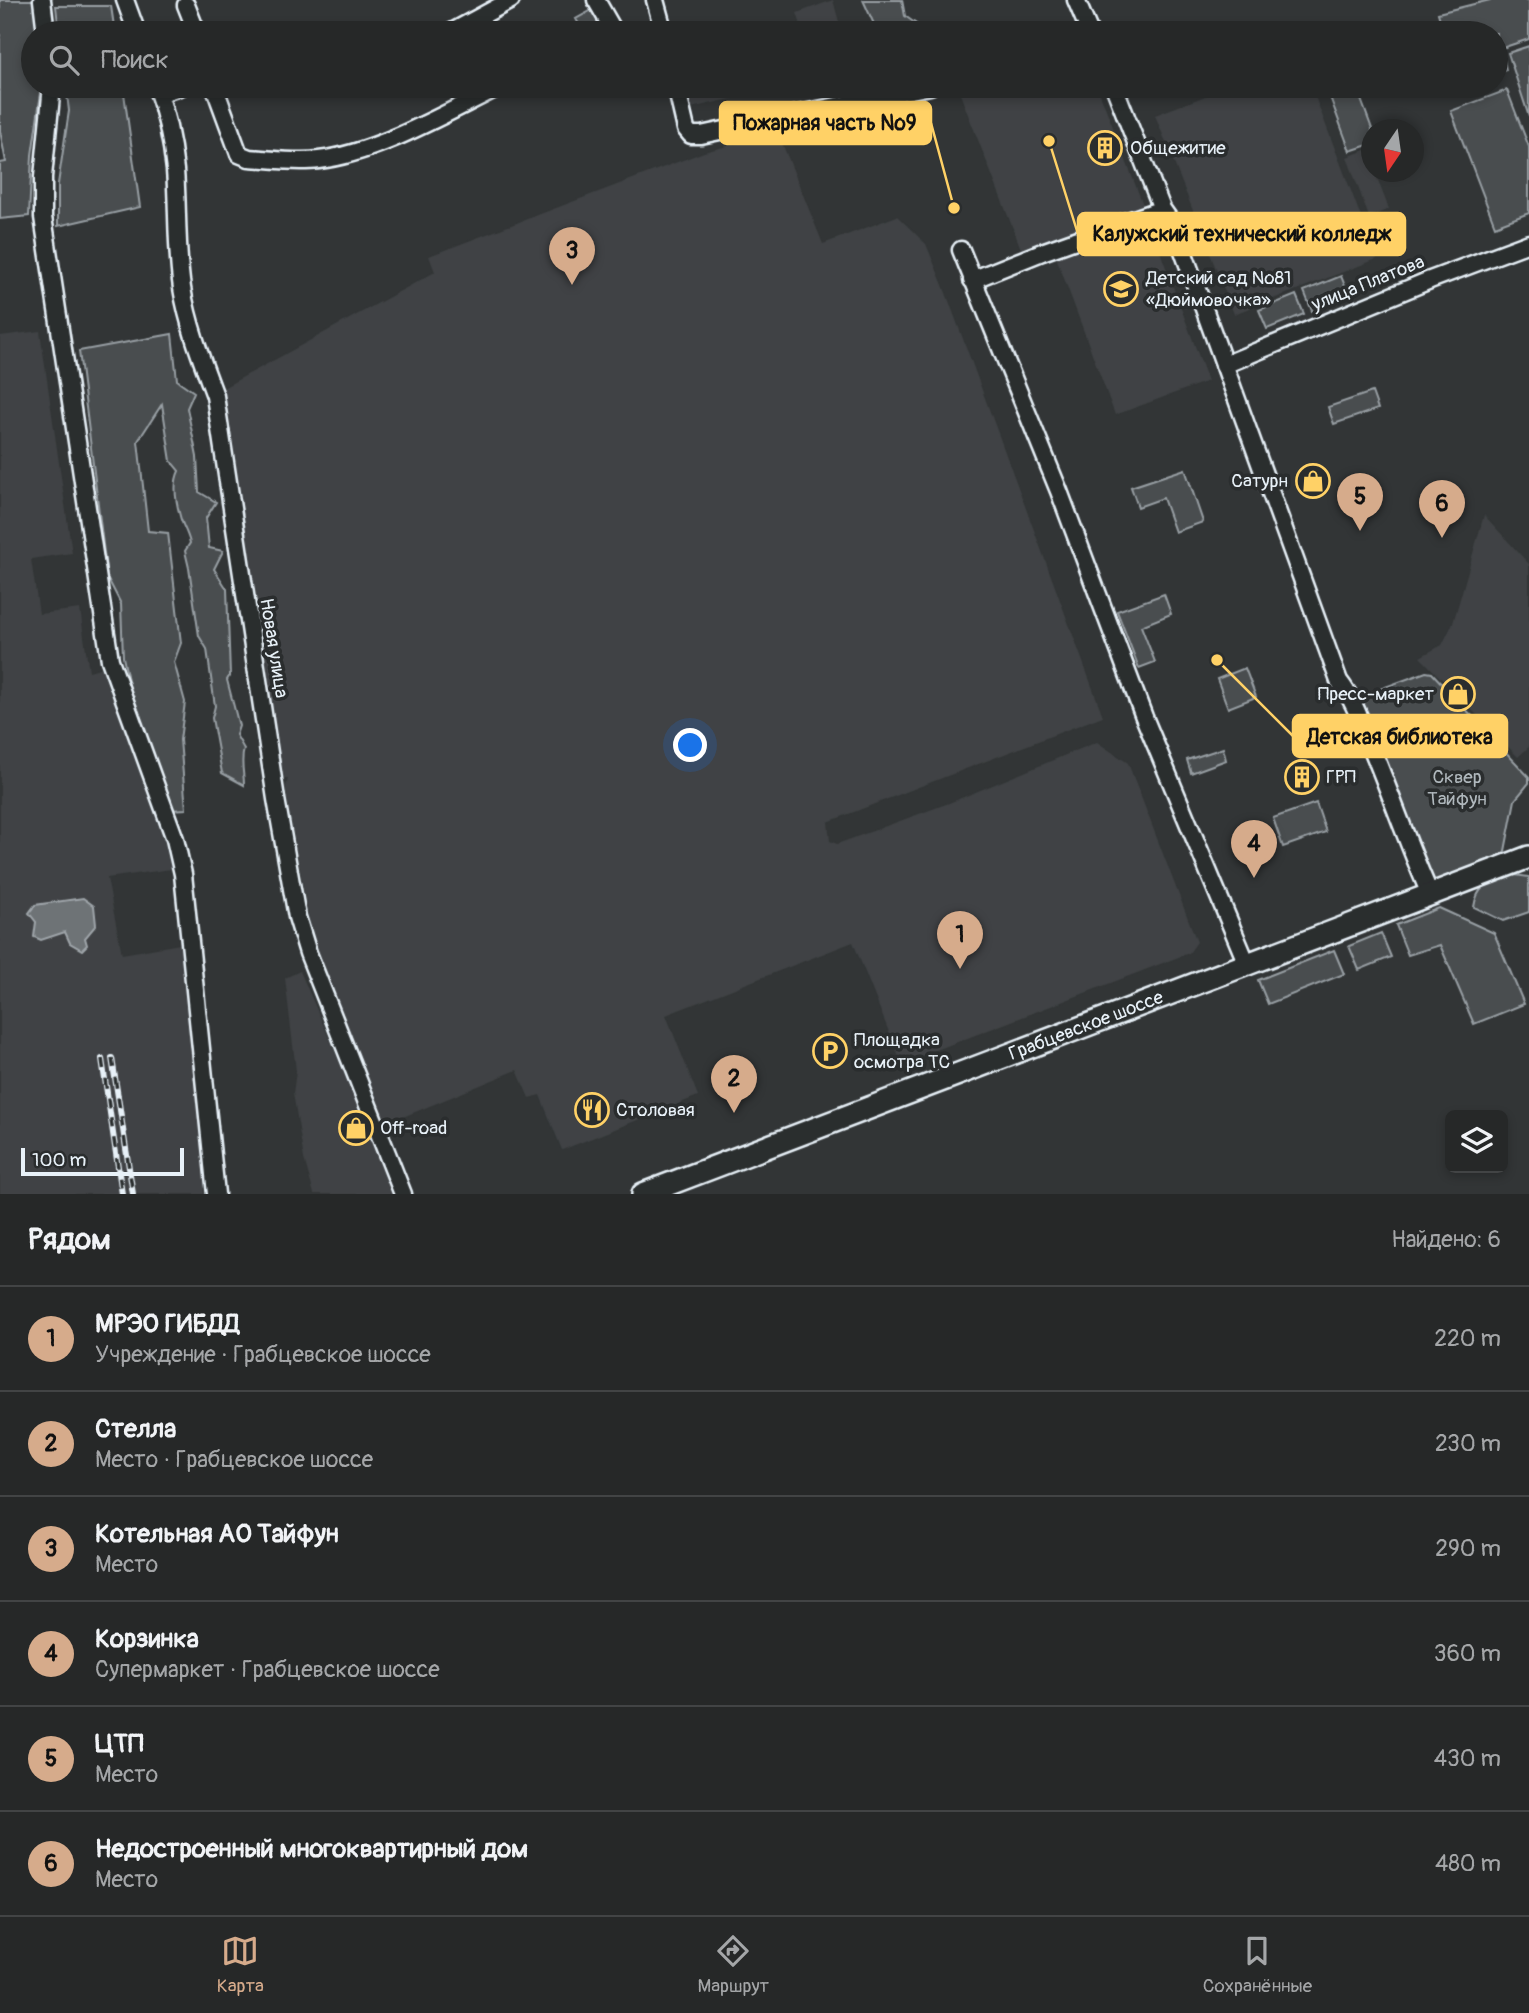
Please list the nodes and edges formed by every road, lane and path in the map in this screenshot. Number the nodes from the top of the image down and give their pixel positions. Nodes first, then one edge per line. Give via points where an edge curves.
1 (42, 0) edge
2 (125, 0) edge
3 (512, 0) edge
4 (596, 0) edge
5 (655, 0) edge
6 (1076, 0) edge
7 (186, 5) dead end
8 (45, 21) edge
9 (133, 21) edge
10 (192, 21) edge
11 (473, 21) edge
12 (608, 21) edge
13 (661, 21) edge
14 (1085, 21) edge
15 (50, 98) edge
16 (160, 98) edge
17 (218, 98) edge
18 (476, 98) edge
19 (679, 98) edge
20 (874, 98) edge
21 (1119, 98) edge
22 (1161, 209) junction
23 (1529, 243) edge
24 (961, 250) dead end
25 (972, 280) junction
26 (1224, 365) junction
27 (1529, 857) edge
28 (1430, 894) junction
29 (1247, 964) junction
30 (216, 1194) edge
31 (402, 1194) edge
32 (643, 1194) edge

1 - 8 street
2 - 9 street
3 - 11 street
4 - 12 street
5 - 13 street
6 - 14 street
7 - 10 street
15 - 30 street via 43,177 45,231 110,660 175,839 183,874
16 - 31 street, Новая улица via 174,168 182,289 215,396 297,917
17 - 18 street via 239,154 317,160 384,142
19 - 20 street via 686,129 691,135 701,135
21 - 22 street
22 - 25 street
22 - 26 street via 1174,226
23 - 26 street, улица Платова
24 - 25 street
25 - 29 street
26 - 28 street via 1339,681 1349,694
27 - 28 main road, Грабцевское шоссе
28 - 29 main road, Грабцевское шоссе
29 - 32 main road, Грабцевское шоссе

